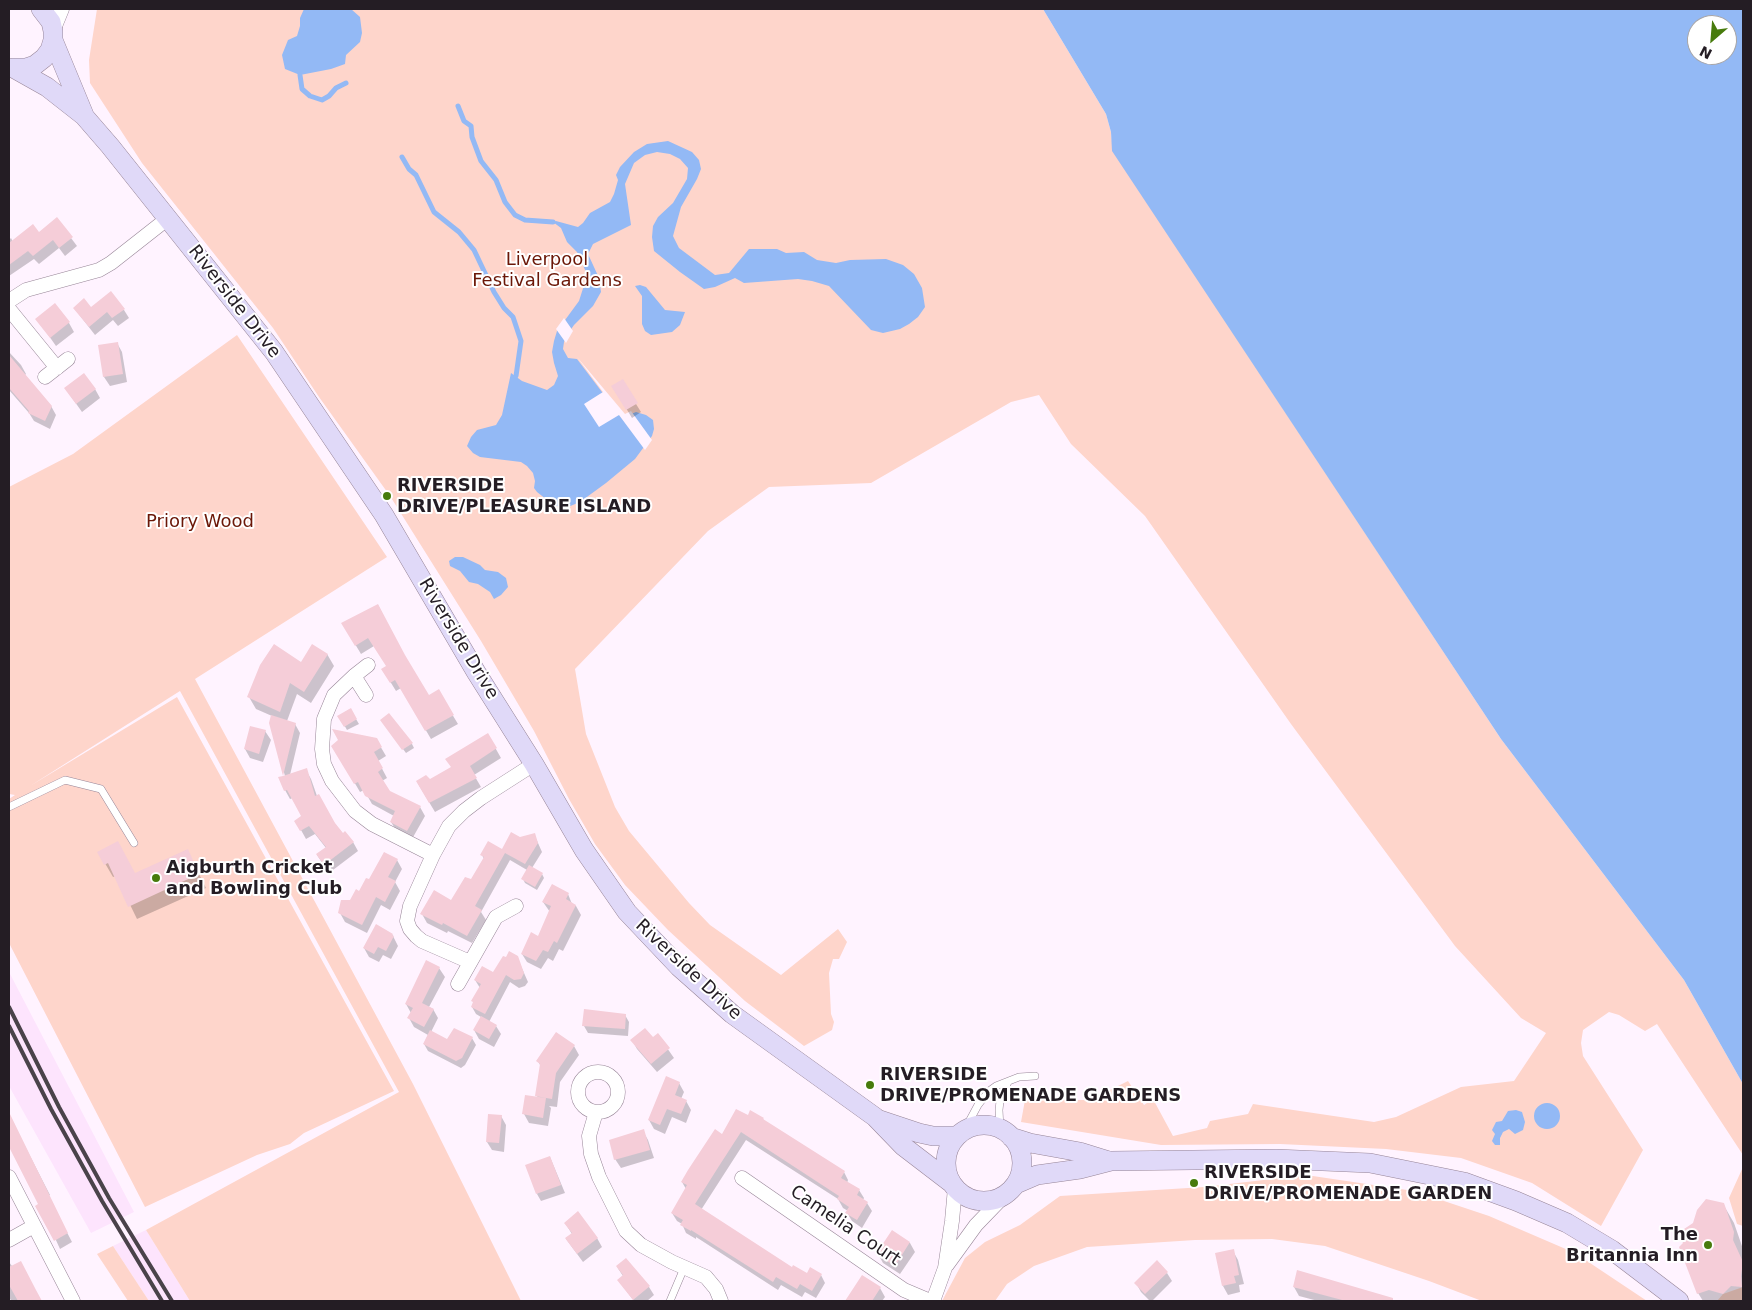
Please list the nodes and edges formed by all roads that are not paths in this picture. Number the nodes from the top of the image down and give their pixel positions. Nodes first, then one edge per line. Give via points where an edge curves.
1 (41, 9) edge
2 (62, 9) edge
3 (53, 36) junction
4 (11, 68) edge
5 (84, 116) junction
6 (167, 219) junction
7 (9, 301) edge
8 (9, 309) edge
9 (68, 359) dead end
10 (57, 368) junction
11 (45, 377) dead end
12 (368, 665) dead end
13 (354, 676) junction
14 (366, 694) dead end
15 (534, 764) junction
16 (9, 807) edge
17 (134, 843) dead end
18 (433, 855) junction
19 (516, 906) dead end
20 (470, 962) junction
21 (458, 984) dead end
22 (1035, 1076) dead end
23 (1008, 1082) junction
24 (596, 1112) dead end
25 (875, 1117) junction
26 (960, 1133) junction
27 (1006, 1133) junction
28 (1111, 1161) junction
29 (9, 1177) edge
30 (742, 1178) dead end
31 (952, 1185) junction
32 (1009, 1190) junction
33 (34, 1226) junction
34 (9, 1240) edge
35 (684, 1268) junction
36 (945, 1268) junction
37 (73, 1301) edge
38 (670, 1301) edge
39 (721, 1301) edge
40 (931, 1301) edge
41 (1679, 1301) edge

1 - 3 street, Riverside Drive via 51,22
2 - 3 street
3 - 4 street via 50,50 40,62 26,68
3 - 5 street, Riverside Drive
4 - 5 street, Riverside Drive via 47,87
5 - 6 street, Riverside Drive
6 - 7 street via 99,270 26,290
6 - 15 street, Riverside Drive via 274,352 384,515
8 - 10 street
9 - 10 street
10 - 11 street
12 - 13 street
13 - 14 street
13 - 18 street via 334,694 324,719 324,764 332,781 355,811 372,824
15 - 18 street via 464,811 449,826
15 - 25 street, Riverside Drive via 584,850 627,912 666,953 732,1014
16 - 17 lane via 66,780 101,789
18 - 20 street via 410,906 407,921 422,941
19 - 20 street via 496,917
20 - 21 street
22 - 23 lane
23 - 26 lane via 996,1086 983,1098
23 - 27 lane via 999,1110
24 - 35 street via 589,1136 591,1154 626,1231 642,1245
25 - 26 street, Riverside Drive via 933,1136
25 - 31 street, Riverside Drive via 903,1146
26 - 27 street via 988,1125
26 - 31 street via 946,1158 946,1170
27 - 28 street via 1030,1144
27 - 32 street via 1019,1147 1022,1160 1021,1172
28 - 32 street via 1080,1169 1046,1172
28 - 41 street via 1276,1159 1370,1162 1464,1182 1567,1223 1612,1250
29 - 33 street
30 - 40 street, Camelia Court via 904,1290
31 - 32 street via 977,1201 990,1201
31 - 36 street via 952,1221
32 - 36 street via 976,1226
33 - 34 street
33 - 37 street
35 - 38 lane
35 - 39 street via 706,1277
36 - 40 street

